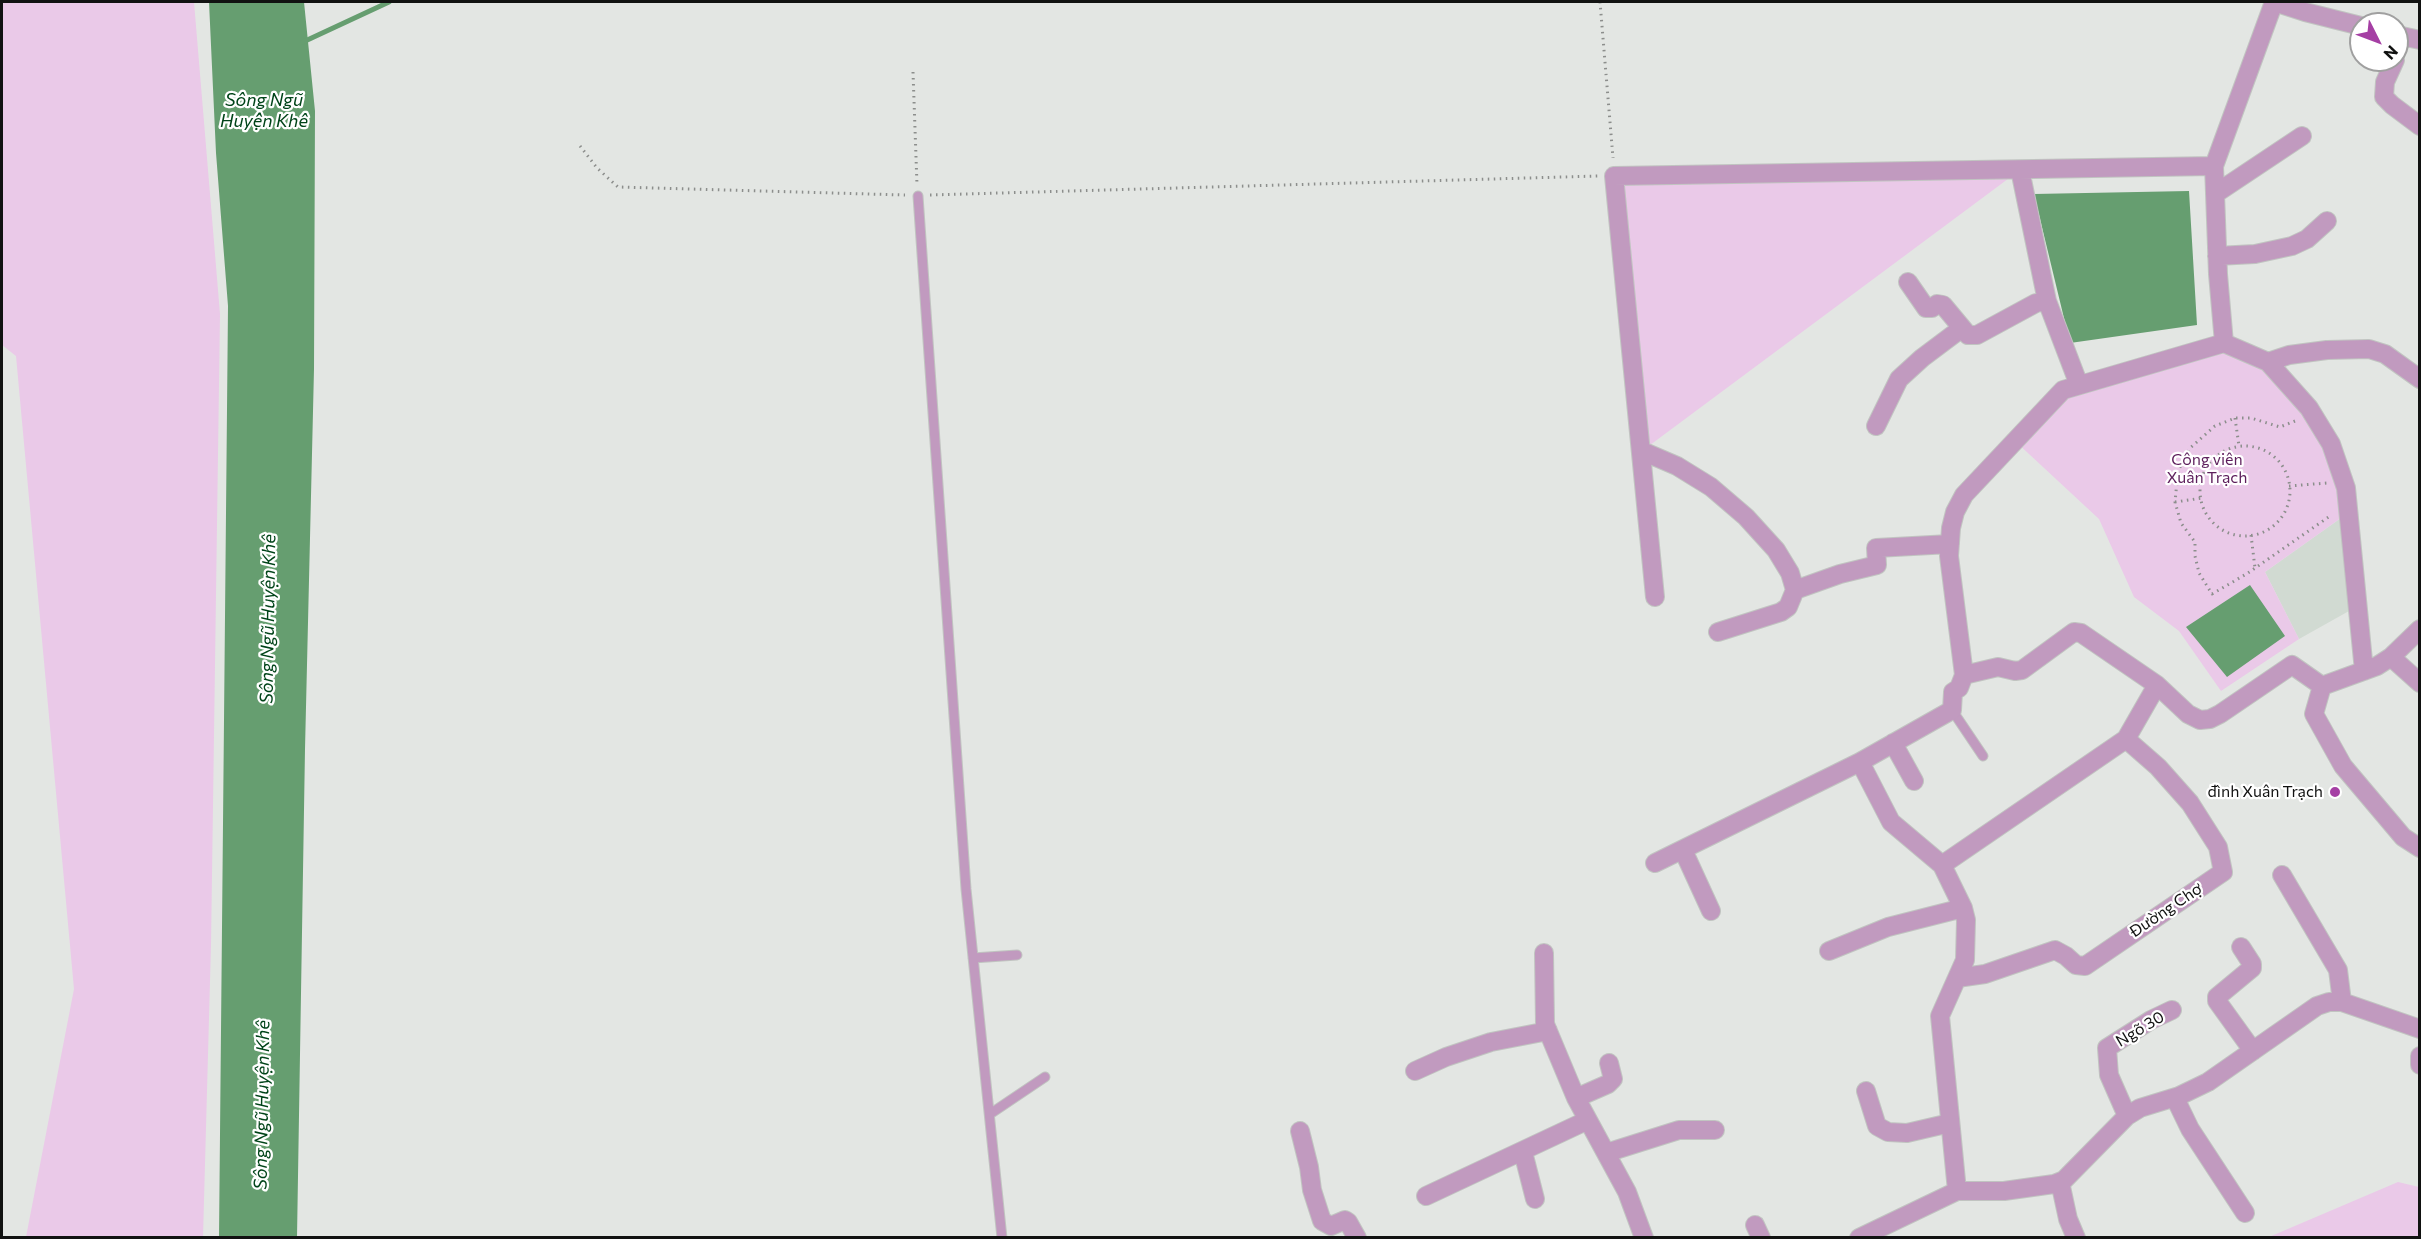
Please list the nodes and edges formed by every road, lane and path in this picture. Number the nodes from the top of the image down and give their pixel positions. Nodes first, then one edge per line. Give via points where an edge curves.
1 (1600, 2) edge
2 (2274, 2) edge
3 (2349, 23) edge
4 (913, 72) dead end
5 (2390, 72) edge
6 (2420, 126) edge
7 (2302, 136) dead end
8 (580, 146) dead end
9 (2214, 166) junction
10 (2020, 170) junction
11 (1614, 176) junction
12 (2215, 194) junction
13 (918, 196) junction
14 (2327, 221) dead end
15 (2217, 256) junction
16 (1908, 282) dead end
17 (2047, 301) junction
18 (1962, 328) junction
19 (2224, 343) junction
20 (2268, 362) junction
21 (2420, 379) edge
22 (2079, 385) junction
23 (2309, 408) junction
24 (2235, 418) junction
25 (1876, 426) dead end
26 (2239, 447) junction
27 (1642, 451) junction
28 (2344, 482) junction
29 (2289, 486) junction
30 (2202, 498) junction
31 (2175, 502) junction
32 (2347, 504) junction
33 (2251, 535) junction
34 (1950, 544) junction
35 (2255, 568) junction
36 (1795, 590) junction
37 (1655, 597) dead end
38 (2420, 629) edge
39 (1719, 632) dead end
40 (2391, 657) junction
41 (2364, 671) junction
42 (1964, 675) junction
43 (2420, 683) edge
44 (2157, 685) junction
45 (2322, 686) junction
46 (1952, 710) junction
47 (2126, 739) junction
48 (1893, 743) junction
49 (1983, 756) dead end
50 (1860, 762) junction
51 (1914, 781) dead end
52 (2420, 848) edge
53 (1683, 849) junction
54 (1655, 863) dead end
55 (1942, 865) junction
56 (2282, 875) dead end
57 (1963, 908) junction
58 (1711, 911) dead end
59 (2241, 947) dead end
60 (1829, 951) dead end
61 (1544, 953) dead end
62 (1017, 955) dead end
63 (973, 958) junction
64 (1957, 978) junction
65 (2342, 1002) junction
66 (2172, 1010) dead end
67 (2420, 1029) edge
68 (1548, 1031) junction
69 (2253, 1051) junction
70 (2420, 1056) edge
71 (1609, 1063) dead end
72 (2420, 1065) edge
73 (1415, 1071) dead end
74 (1046, 1077) dead end
75 (1866, 1091) dead end
76 (1576, 1098) junction
77 (2175, 1098) junction
78 (990, 1114) junction
79 (2127, 1116) junction
80 (1588, 1120) junction
81 (1950, 1123) junction
82 (1715, 1130) dead end
83 (1300, 1131) dead end
84 (1523, 1152) junction
85 (1606, 1153) junction
86 (2060, 1182) junction
87 (1957, 1191) junction
88 (1426, 1196) dead end
89 (1535, 1199) dead end
90 (2245, 1213) dead end
91 (1002, 1238) edge
92 (1357, 1238) edge
93 (1644, 1238) edge
94 (1859, 1238) edge
95 (2076, 1238) edge

1 - 11 path
2 - 3 street
2 - 9 street
4 - 13 path
5 - 6 street via 2384,97
7 - 12 street
8 - 13 path via 618,187
9 - 10 street
9 - 12 street
10 - 11 street
10 - 17 street
11 - 13 path
11 - 27 street
12 - 15 street
13 - 63 lane
14 - 15 street via 2307,239 2292,246 2255,254
15 - 19 street
16 - 18 street via 1926,308 1943,305
17 - 18 street via 2036,303 1977,335 1968,335
17 - 22 street
18 - 25 street via 1899,379
19 - 20 street
19 - 22 street
20 - 21 street via 2327,350 2369,349 2385,354
20 - 23 street
22 - 34 street via 2062,390 1964,495 1955,512
23 - 24 path via 2294,423 2280,427 2251,418
23 - 28 street via 2331,444
24 - 26 path
24 - 31 path via 2215,426 2190,448 2178,471
26 - 29 path via 2262,449 2274,456 2284,467
26 - 30 path via 2220,454 2209,464 2202,477
27 - 36 street via 1711,487 1746,517 1776,550
27 - 37 street
28 - 29 path
28 - 32 street
29 - 33 path via 2286,509 2278,522
30 - 31 path
30 - 33 path via 2211,520 2222,529 2236,535
31 - 35 path via 2181,523 2195,542 2199,573 2212,594
32 - 35 path
32 - 41 street
33 - 35 path
34 - 36 street via 1876,548 1877,565
34 - 42 street
36 - 39 street via 1788,607 1781,612
38 - 40 street
40 - 41 street
40 - 43 street
41 - 45 street
42 - 44 street via 1998,667 2022,670 2074,632
42 - 46 street via 1953,692
44 - 45 street via 2200,720 2220,714 2292,665
44 - 47 street
45 - 52 street via 2314,714 2343,766 2403,837
46 - 48 street
46 - 49 lane
47 - 55 street
47 - 64 street, Đường Chợ via 2190,803 2218,847 2223,872 2085,966 2076,965 2055,950 1985,974
48 - 50 street
48 - 51 street
50 - 53 street
50 - 55 street via 1891,822
53 - 54 street
53 - 58 street
55 - 57 street
56 - 65 street via 2338,970
57 - 60 street via 1888,927
57 - 64 street via 1965,960
59 - 69 street via 2252,968 2217,1001
61 - 68 street
62 - 63 lane
63 - 78 lane
64 - 81 street via 1940,1016
65 - 67 street
65 - 69 street via 2317,1006
66 - 79 street, Ngõ 30 via 2108,1048 2109,1075
68 - 73 street via 1491,1042
68 - 76 street
69 - 77 street via 2208,1082
70 - 72 street
71 - 76 street via 1614,1078
74 - 78 lane
75 - 81 street via 1877,1126 1888,1132 1907,1133
76 - 80 street
77 - 79 street via 2139,1108
77 - 90 street via 2190,1129
78 - 91 lane
79 - 86 street
80 - 84 street
80 - 85 street
81 - 87 street
82 - 85 street via 1679,1130
83 - 92 street via 1323,1221 1331,1226 1345,1220
84 - 88 street
84 - 89 street
85 - 93 street via 1628,1192
86 - 87 street via 2004,1191
86 - 95 street
87 - 94 street

